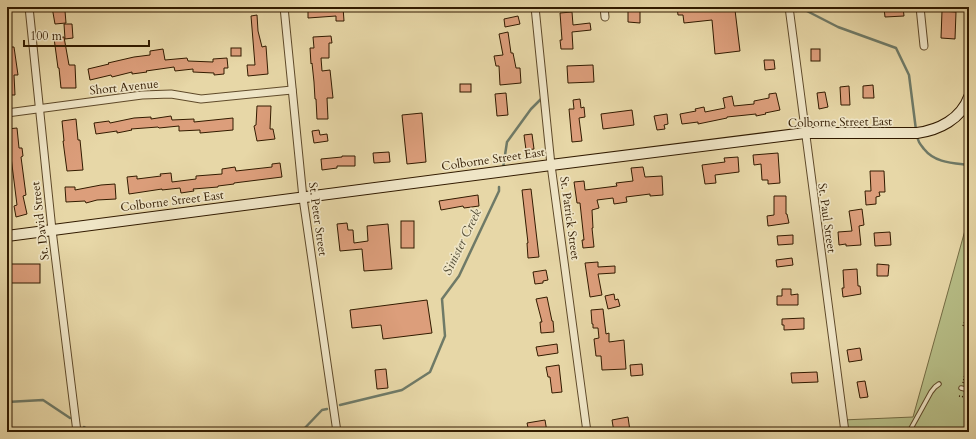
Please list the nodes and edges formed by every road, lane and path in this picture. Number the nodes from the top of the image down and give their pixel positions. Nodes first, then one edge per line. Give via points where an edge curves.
1 (29, 7) edge
2 (284, 7) edge
3 (535, 7) edge
4 (604, 7) edge
5 (789, 7) edge
6 (920, 7) edge
7 (605, 18) dead end
8 (924, 46) dead end
9 (292, 90) junction
10 (969, 97) edge
11 (39, 108) junction
12 (7, 113) edge
13 (805, 133) junction
14 (551, 165) junction
15 (303, 198) junction
16 (52, 230) junction
17 (7, 236) edge
18 (969, 322) edge
19 (963, 326) dead end
20 (969, 356) edge
21 (967, 366) junction
22 (969, 370) edge
23 (964, 380) junction
24 (969, 381) edge
25 (939, 384) dead end
26 (962, 388) joint
27 (969, 390) edge
28 (959, 396) dead end
29 (969, 398) edge
30 (77, 432) edge
31 (338, 432) edge
32 (587, 432) edge
33 (845, 432) edge
34 (909, 432) edge

1 - 11 street, St. David Street
2 - 9 street, St. Peter Street
3 - 14 street, St. Patrick Street
4 - 7 street
5 - 13 street, St. Paul Street
6 - 8 street
9 - 11 street, Short Avenue via 201,99 171,94 142,94
9 - 15 street, St. Peter Street
10 - 13 main road, Colborne Street East via 963,109 946,124 917,133
11 - 12 street, Short Avenue
11 - 16 street, St. David Street
13 - 14 main road, Colborne Street East
13 - 33 street, St. Paul Street
14 - 15 main road, Colborne Street East
14 - 32 street, St. Patrick Street
15 - 16 main road, Colborne Street East
15 - 31 street, St. Peter Street
16 - 17 main road, Colborne Street East
16 - 30 street, St. David Street
18 - 19 path via 965,321
20 - 21 path
21 - 22 path
21 - 23 path
23 - 24 path
23 - 26 path
25 - 34 lane via 931,392
26 - 27 lane
28 - 29 path

